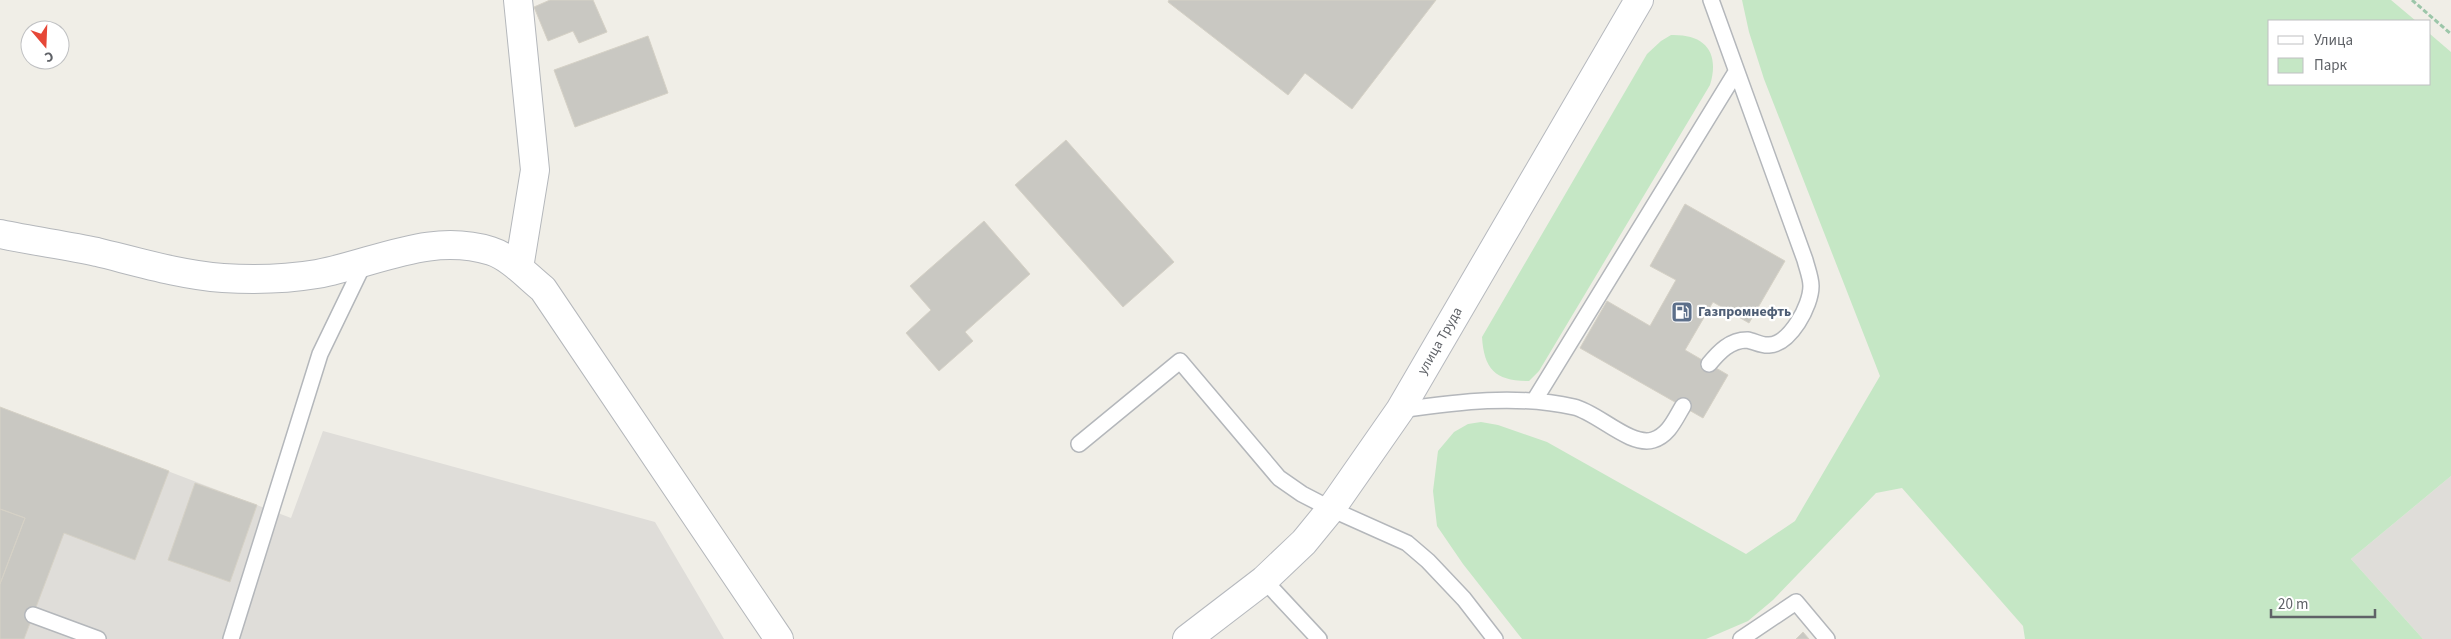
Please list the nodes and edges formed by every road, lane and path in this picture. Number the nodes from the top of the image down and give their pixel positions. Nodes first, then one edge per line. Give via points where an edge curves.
1 (518, 0) edge
2 (1639, 0) edge
3 (1711, 0) edge
4 (2412, 0) edge
5 (2451, 34) edge
6 (1736, 72) junction
7 (3, 237) edge
8 (364, 263) junction
9 (519, 268) junction
10 (1709, 364) dead end
11 (1534, 401) junction
12 (1683, 406) dead end
13 (1400, 410) junction
14 (1080, 444) dead end
15 (1331, 509) junction
16 (1264, 580) junction
17 (33, 615) dead end
18 (98, 639) edge
19 (231, 639) edge
20 (779, 639) edge
21 (1187, 639) edge
22 (1319, 639) edge
23 (1495, 639) edge
24 (1741, 639) edge
25 (1827, 639) edge

1 - 9 street via 535,170
2 - 13 street, улица Труда
3 - 6 lane
4 - 5 path
6 - 10 lane via 1805,260 1811,286 1807,307 1783,340 1768,345 1747,340 1734,342 1721,350
6 - 11 lane
7 - 8 street via 222,278 274,279 317,274
8 - 9 street via 392,252 425,246 460,245 493,251
8 - 19 lane via 320,354
9 - 20 street via 543,289
11 - 12 lane via 1576,407 1636,439 1653,440 1668,431
11 - 13 lane via 1469,400
13 - 15 street, улица Труда
14 - 15 lane via 1180,361 1279,478
15 - 16 street, улица Труда via 1304,542
15 - 23 lane via 1407,543 1464,598
16 - 21 street, улица Труда
16 - 22 lane
17 - 18 lane
24 - 25 lane via 1796,602

